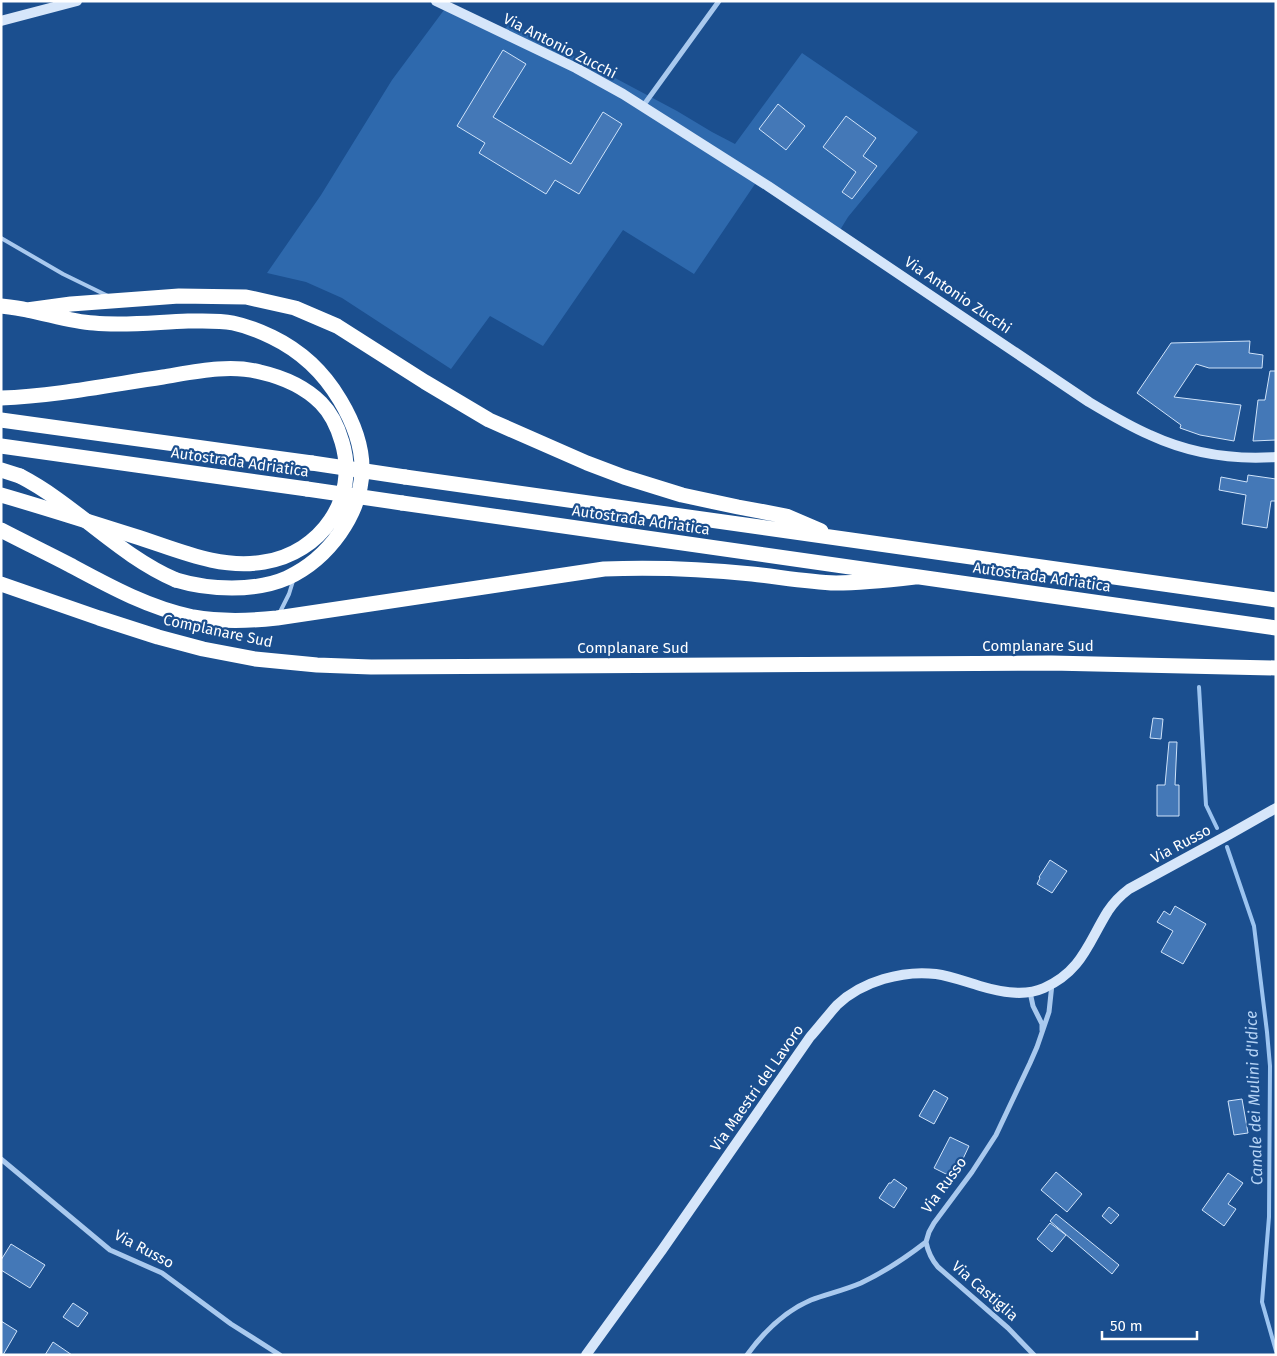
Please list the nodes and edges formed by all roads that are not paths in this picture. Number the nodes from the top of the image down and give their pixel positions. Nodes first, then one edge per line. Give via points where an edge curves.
1 (77, 1) edge
2 (436, 1) edge
3 (718, 1) edge
4 (47, 2) dead end
5 (34, 12) junction
6 (1, 21) edge
7 (643, 107) junction
8 (1, 238) edge
9 (117, 300) junction
10 (1, 306) edge
11 (27, 310) junction
12 (1, 398) edge
13 (1, 420) edge
14 (1, 446) edge
15 (1276, 457) edge
16 (1, 470) edge
17 (1, 495) edge
18 (1, 530) edge
19 (835, 537) junction
20 (295, 574) junction
21 (915, 577) junction
22 (1, 584) edge
23 (1276, 600) edge
24 (277, 618) junction
25 (1276, 628) edge
26 (1276, 668) edge
27 (1276, 808) edge
28 (1052, 984) junction
29 (1030, 992) junction
30 (1042, 1034) junction
31 (1, 1159) edge
32 (926, 1242) junction
33 (280, 1355) edge
34 (586, 1355) edge
35 (747, 1355) edge
36 (1034, 1355) edge

1 - 5 main road
2 - 7 main road, Via Antonio Zucchi via 576,68
3 - 7 street
4 - 5 street
5 - 6 main road
7 - 15 main road, Via Antonio Zucchi via 768,186 1119,420 1151,436 1214,455
8 - 9 lane via 63,274
9 - 11 highway
9 - 19 highway via 178,296 246,297 295,308 337,326 489,420 587,463 682,495 786,516
10 - 11 highway
11 - 20 highway via 91,323 120,325 217,320 234,323 280,341 316,369 336,393 353,426 361,454 361,478 352,513 337,538 317,559
12 - 17 highway via 42,395 201,371 241,368 259,371 292,382 321,403 340,434 347,478 331,521 308,545 277,560 245,564 229,564 195,556
13 - 19 highway, Autostrada Adriatica, bridge
14 - 21 highway, Autostrada Adriatica, bridge
16 - 20 highway, bridge via 41,488 130,554 176,580 228,588 268,584
18 - 24 highway via 140,601 160,608 193,617 223,620
19 - 23 highway, Autostrada Adriatica
20 - 24 lane
21 - 24 highway via 835,583 679,568 604,569
21 - 25 highway, Autostrada Adriatica
22 - 26 highway, Complanare Sud via 203,649 255,659 317,665 1051,663
27 - 28 main road, Via Russo via 1129,889 1109,910 1072,970
28 - 29 main road, Via Russo
28 - 30 street, Via Russo via 1049,1012
29 - 30 street via 1042,1024
29 - 34 main road, Via Maestri del Lavoro via 990,989 937,974 918,973 877,982 857,990 838,1005 810,1037
30 - 32 street, Via Russo via 996,1135 934,1223
31 - 33 street, Via Russo via 110,1250 162,1273
32 - 35 street via 861,1283 794,1309
32 - 36 street, Via Castiglia via 938,1267

